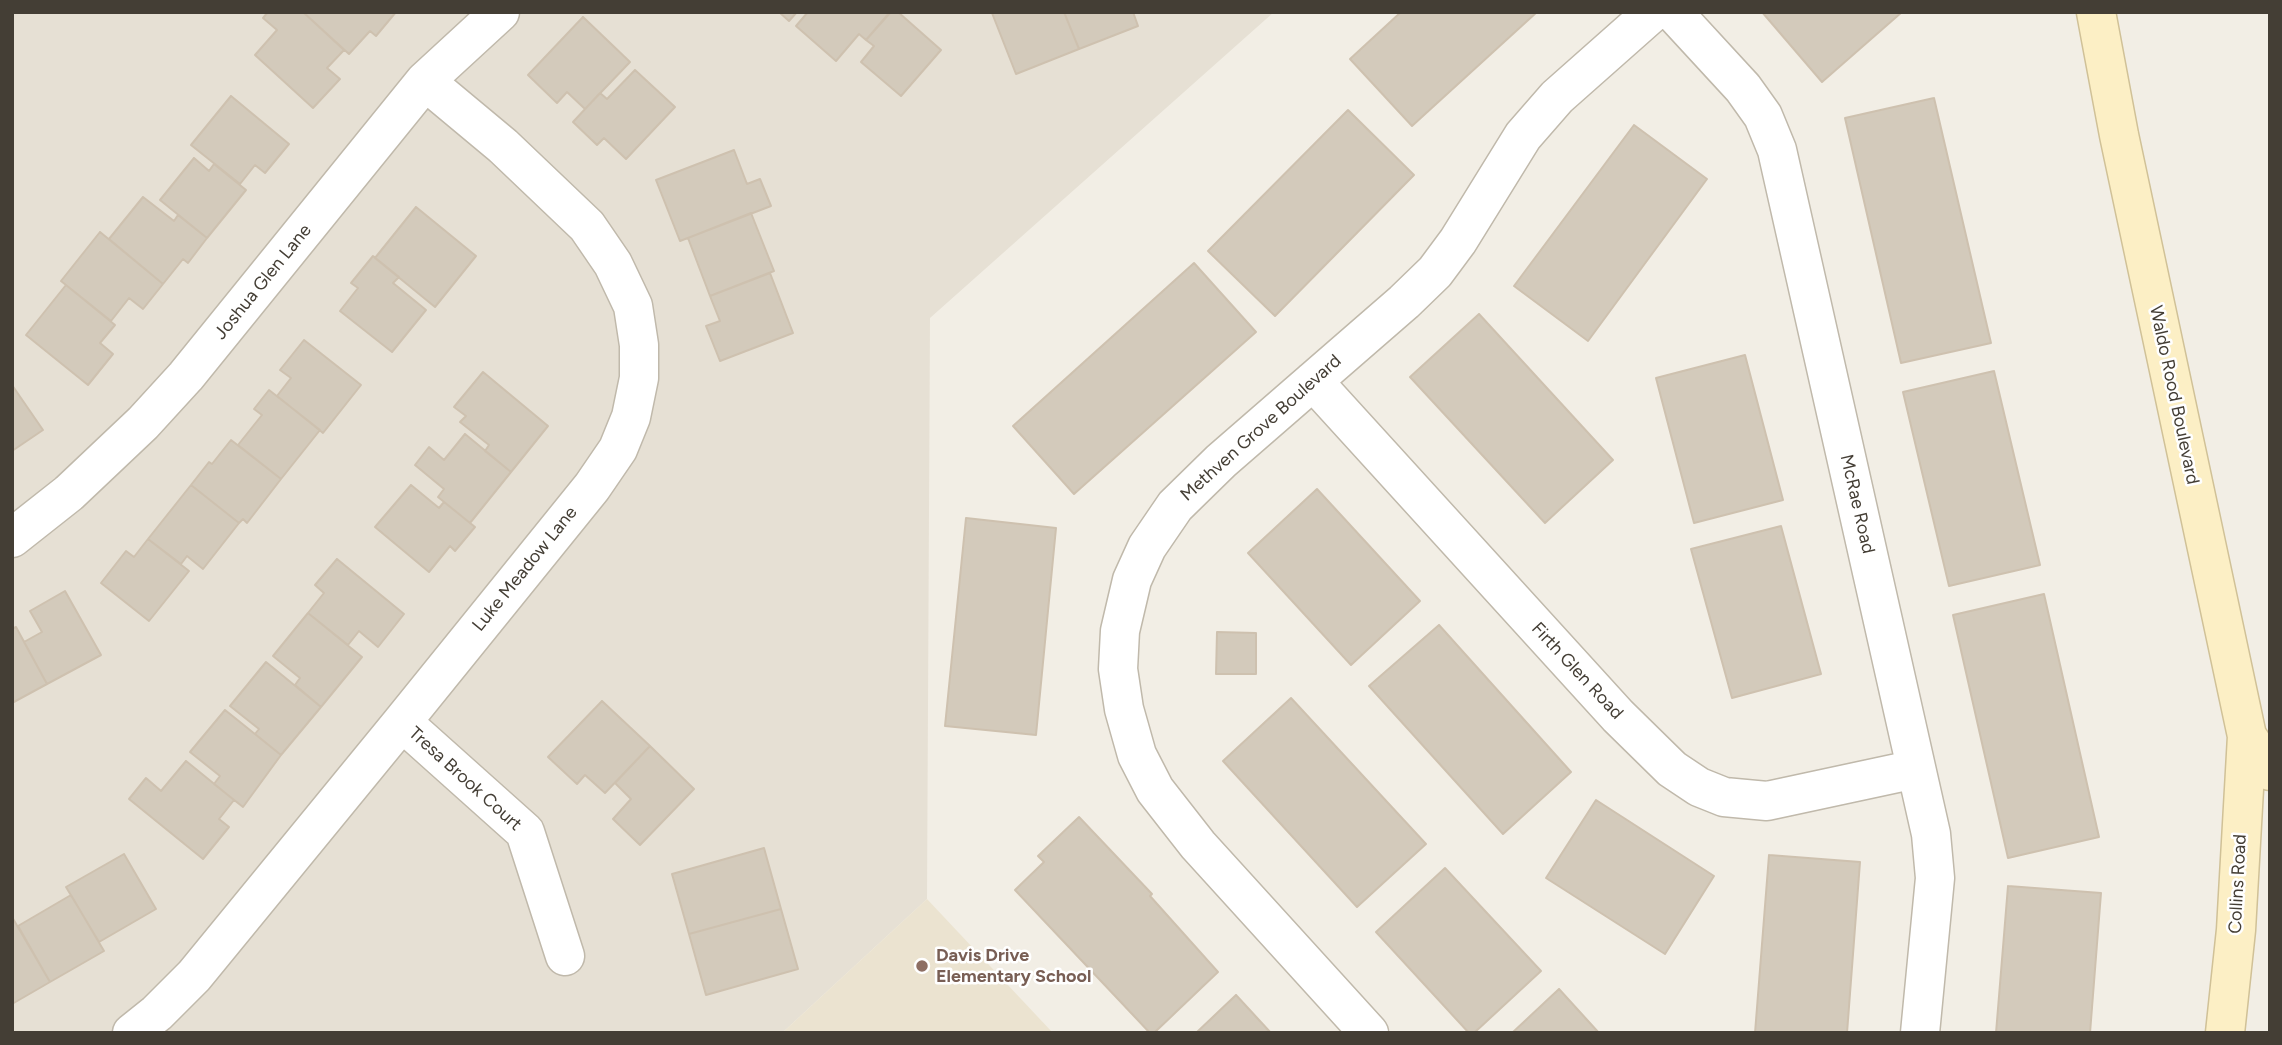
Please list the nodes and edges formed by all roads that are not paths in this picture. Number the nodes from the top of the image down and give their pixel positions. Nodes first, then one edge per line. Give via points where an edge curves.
1 (500, 12) edge
2 (1653, 12) edge
3 (1673, 12) edge
4 (2096, 12) edge
5 (425, 81) junction
6 (1313, 381) junction
7 (12, 538) edge
8 (402, 722) junction
9 (2247, 736) junction
10 (1916, 769) junction
11 (2270, 771) edge
12 (565, 957) dead end
13 (132, 1033) edge
14 (1369, 1033) edge
15 (1920, 1033) edge
16 (2225, 1033) edge

1 - 5 street, Joshua Glen Lane
2 - 6 street, Methven Grove Boulevard via 1557,97 1522,136 1435,272
3 - 10 street, McRae Road via 1743,88 1763,116 1777,150
4 - 9 street, Waldo Rood Boulevard
5 - 7 street, Joshua Glen Lane via 144,423 69,493
5 - 8 street, Luke Meadow Lane via 503,146 587,226 613,264 633,306 639,378 618,449 592,487
6 - 10 street, Firth Glen Road via 1618,716 1672,769 1699,787 1724,797 1767,801
6 - 14 street, Methven Grove Boulevard via 1175,506 1147,547 1132,580 1120,631 1118,669 1137,755 1155,790 1198,845
8 - 12 street, Tresa Brook Court via 525,832
8 - 13 street, Luke Meadow Lane via 194,976
9 - 11 street, Waldo Rood Boulevard
9 - 16 street, Collins Road
10 - 15 street, McRae Road via 1931,834 1935,878

